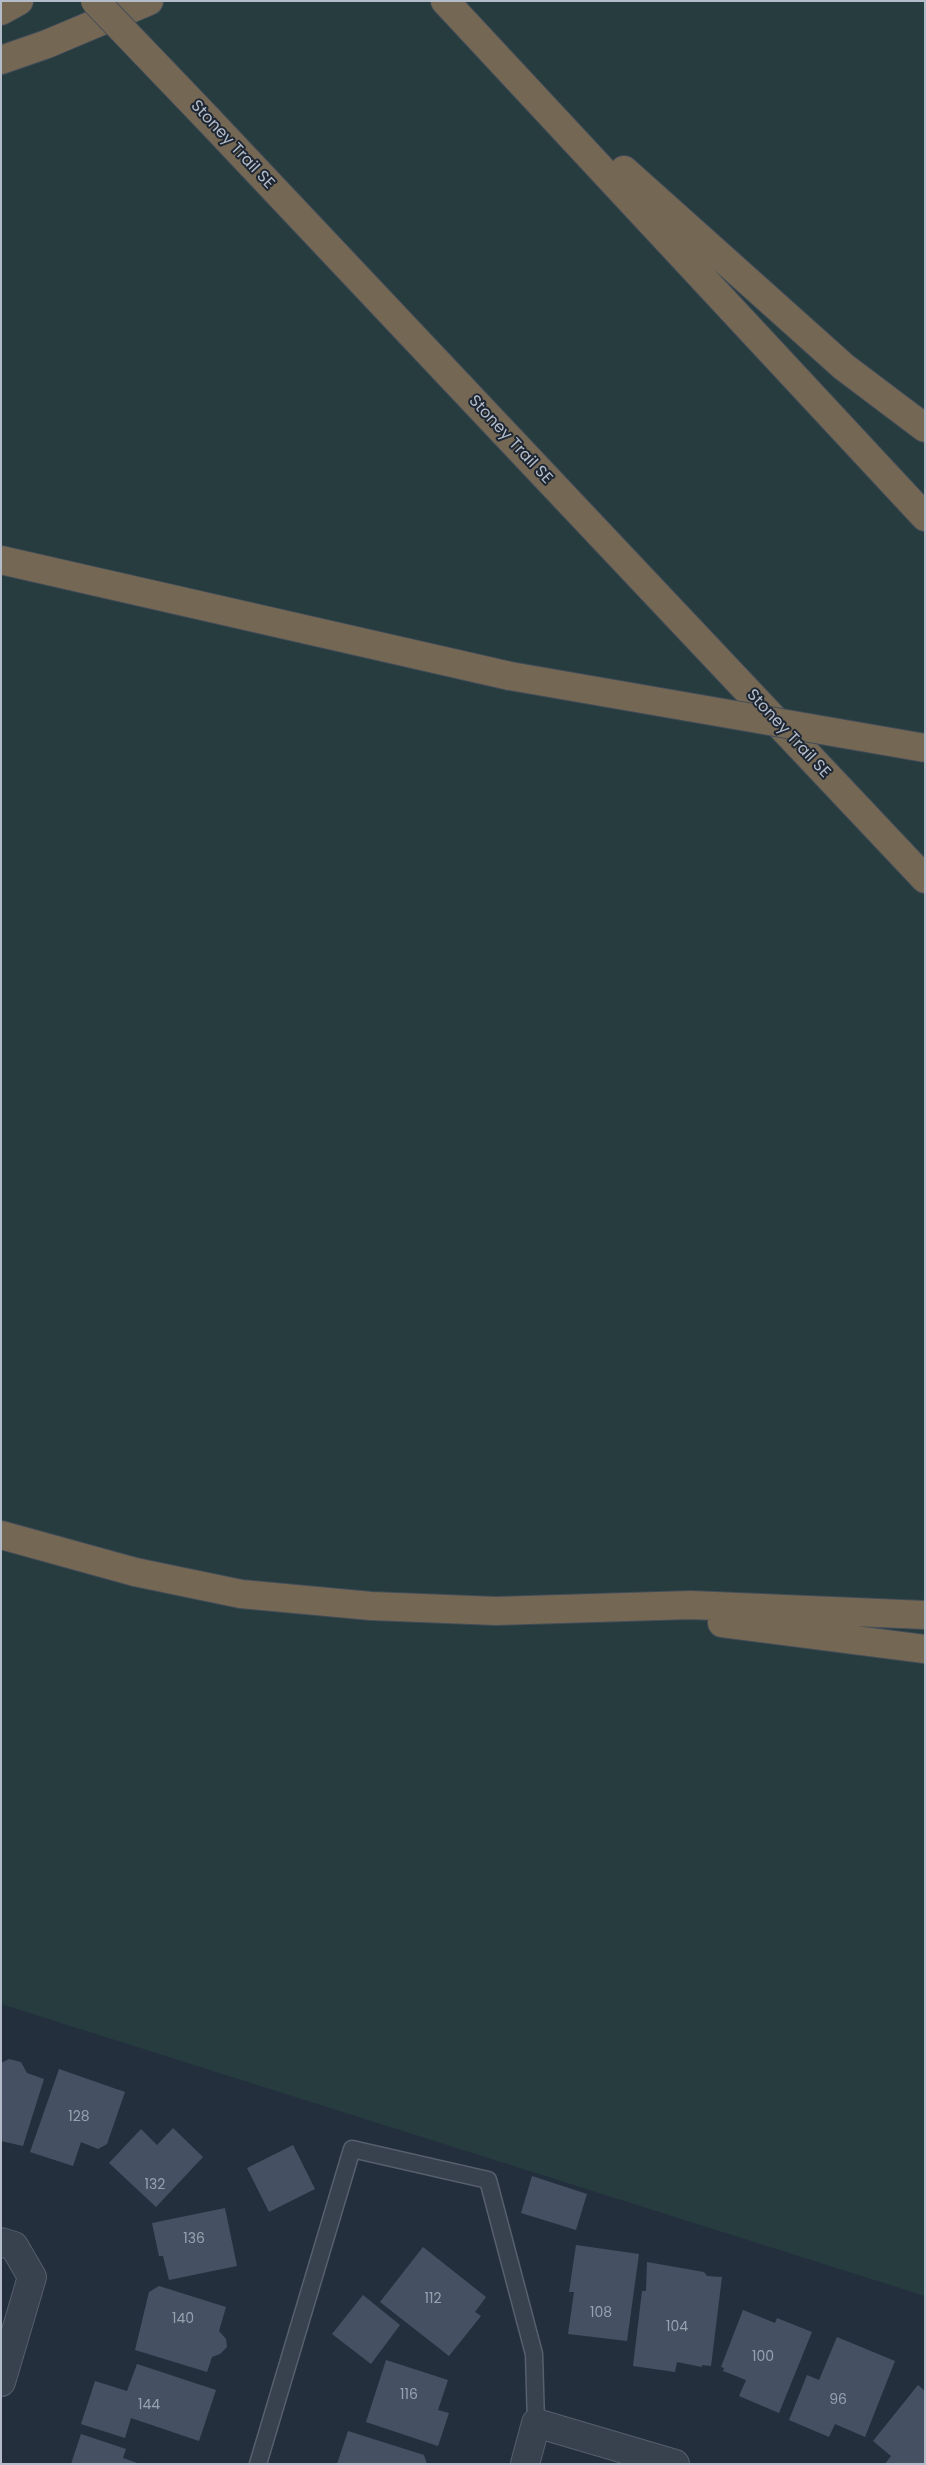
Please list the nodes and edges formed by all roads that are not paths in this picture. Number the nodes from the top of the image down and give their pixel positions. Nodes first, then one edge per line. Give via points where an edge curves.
1 (19, 1) edge
2 (94, 1) edge
3 (149, 1) edge
4 (446, 1) edge
5 (1, 11) edge
6 (498, 58) junction
7 (1, 60) edge
8 (925, 428) edge
9 (925, 517) edge
10 (1, 560) edge
11 (925, 748) edge
12 (925, 879) edge
13 (1, 1535) edge
14 (598, 1610) junction
15 (925, 1615) edge
16 (925, 1649) edge
17 (1, 2242) edge
18 (1, 2382) edge
19 (536, 2423) junction
20 (258, 2464) edge
21 (525, 2464) edge
22 (675, 2464) edge

1 - 5 highway
2 - 12 highway, Stoney Trail SE, bridge
3 - 7 highway
4 - 6 highway
6 - 8 highway via 844,366
6 - 9 highway
10 - 11 highway, bridge via 510,676
13 - 14 highway via 135,1572 241,1594 371,1606 496,1611
14 - 15 highway via 691,1605
14 - 16 highway via 784,1629
17 - 18 street via 14,2246 32,2277
19 - 20 lane via 534,2354 488,2180 352,2149
19 - 21 street
19 - 22 street

